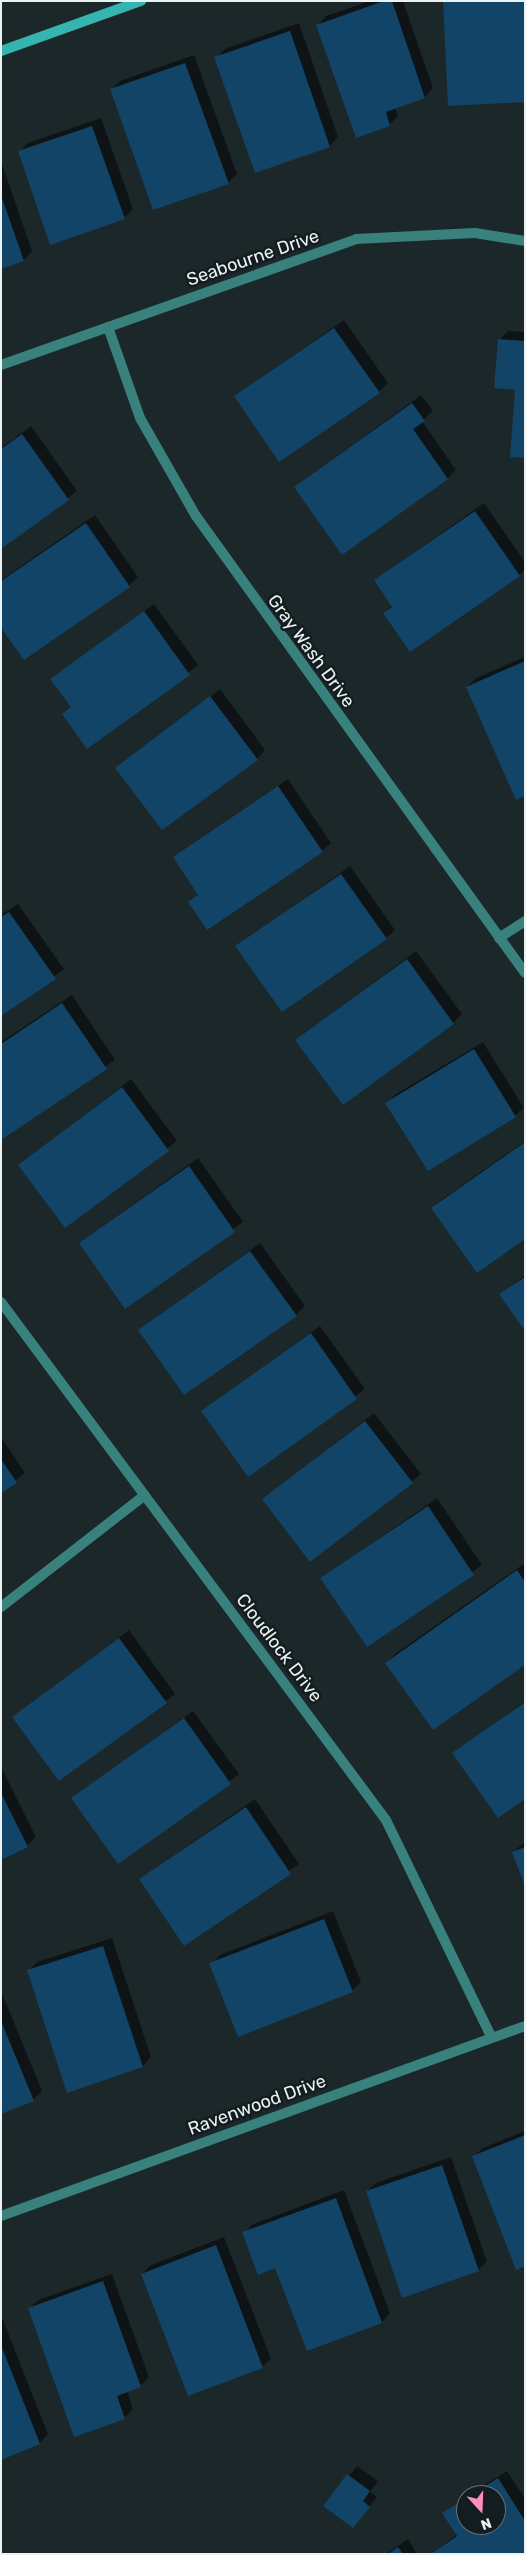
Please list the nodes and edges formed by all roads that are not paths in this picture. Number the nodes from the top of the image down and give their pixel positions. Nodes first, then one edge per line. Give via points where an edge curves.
1 (141, 1) edge
2 (1, 51) edge
3 (525, 241) edge
4 (108, 326) junction
5 (1, 365) edge
6 (525, 921) edge
7 (499, 938) junction
8 (525, 973) edge
9 (1, 1302) edge
10 (145, 1495) junction
11 (1, 1607) edge
12 (525, 2026) edge
13 (492, 2038) junction
14 (1, 2216) edge

1 - 2 main road
3 - 4 street, Seabourne Drive via 475,233 356,239
4 - 5 street, Seabourne Drive
4 - 7 street, Gray Wash Drive via 140,418 196,516
6 - 7 street
7 - 8 street, Gray Wash Drive
9 - 10 street, Cloudlock Drive
10 - 11 street
10 - 13 street, Cloudlock Drive via 386,1820
12 - 13 street, Ravenwood Drive
13 - 14 street, Ravenwood Drive

